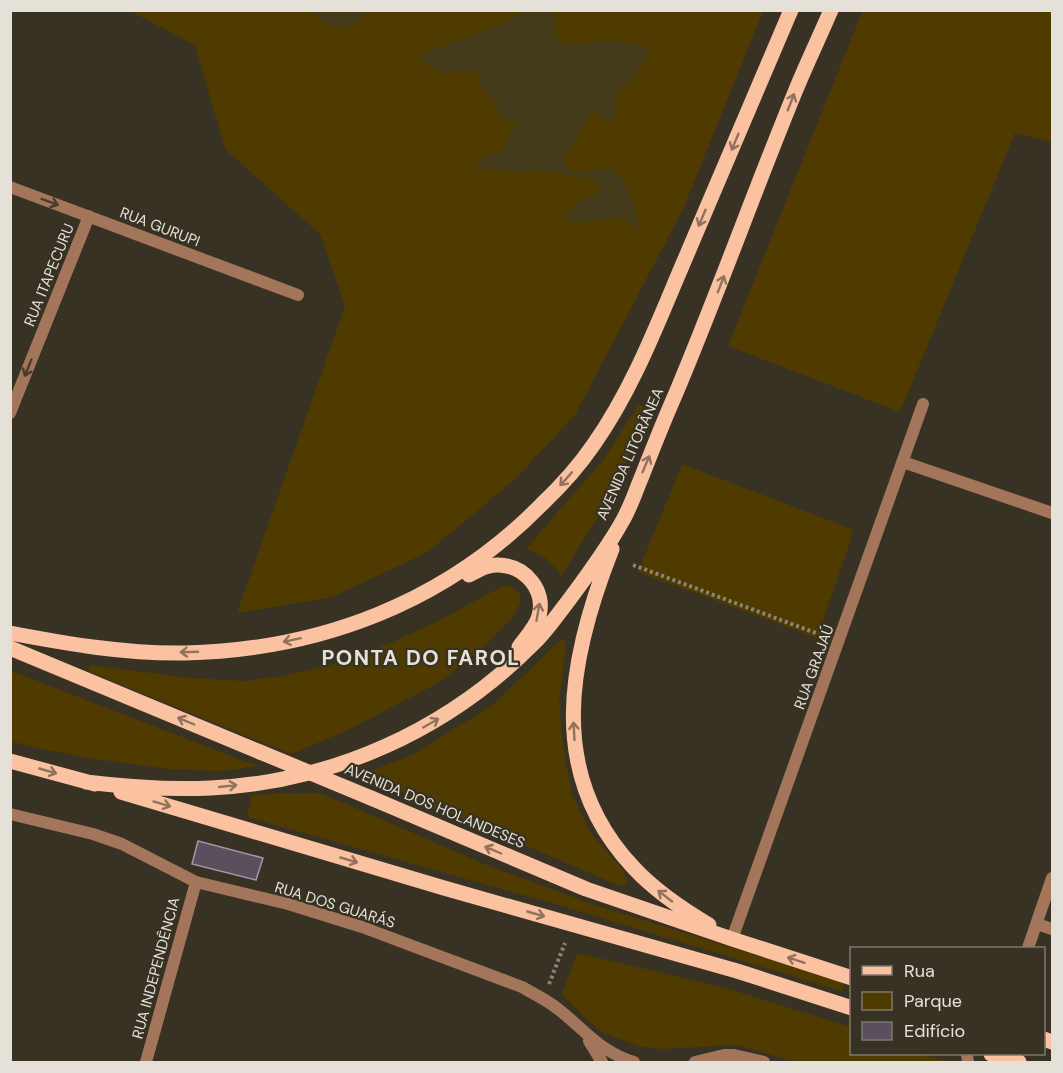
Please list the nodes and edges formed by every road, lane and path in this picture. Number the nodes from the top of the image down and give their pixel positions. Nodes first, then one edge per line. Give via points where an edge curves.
1 (790, 10) edge
2 (831, 10) edge
3 (10, 187) edge
4 (88, 216) junction
5 (298, 294) dead end
6 (923, 404) dead end
7 (10, 413) edge
8 (903, 462) junction
9 (1053, 513) edge
10 (624, 518) junction
11 (633, 565) dead end
12 (336, 629) junction
13 (10, 633) edge
14 (839, 641) junction
15 (10, 648) edge
16 (496, 678) junction
17 (10, 761) edge
18 (86, 782) junction
19 (10, 814) edge
20 (1053, 878) edge
21 (196, 882) junction
22 (1036, 924) junction
23 (1053, 929) edge
24 (732, 939) junction
25 (565, 943) dead end
26 (1028, 947) edge
27 (850, 977) edge
28 (544, 998) junction
29 (850, 1007) edge
30 (584, 1033) junction
31 (997, 1055) edge
32 (146, 1062) edge
33 (602, 1062) edge
34 (634, 1062) edge
35 (695, 1062) edge
36 (764, 1062) edge
37 (1019, 1062) edge

1 -> 12 main road, AVENIDA LITORÂNEA via 652,335 623,397 594,446 528,519 476,561 417,597
10 -> 2 main road, AVENIDA LITORÂNEA
3 -> 4 street, RUA GURUPI
4 - 5 street, RUA GURUPI
4 -> 7 street, RUA ITAPECURU
6 - 8 street, RUA GRAJAÚ
8 - 9 street
8 - 14 street, RUA GRAJAÚ
10 - 16 main road, AVENIDA LITORÂNEA via 547,628
24 -> 10 main road via 683,909 633,867 599,821 578,762 573,712 580,648 588,615
11 - 14 path
12 -> 13 main road, AVENIDA LITORÂNEA via 278,644 187,653 110,649
16 -> 12 main road via 536,624 540,609 532,581 508,566 480,569 422,600
14 - 24 street, RUA GRAJAÚ
24 -> 15 main road, AVENIDA DOS HOLANDESES, bridge via 585,890
18 -> 16 main road, AVENIDA LITORÂNEA via 126,787 211,788 316,771 405,738 453,710
17 -> 18 main road
18 -> 29 main road
19 - 21 street, RUA DOS GUARÁS via 122,844
20 - 22 street
21 - 28 street, RUA DOS GUARÁS via 362,927
21 - 32 street, RUA INDEPENDÊNCIA
22 - 23 street
22 - 26 street
27 -> 24 main road, AVENIDA DOS HOLANDESES
25 - 28 path
28 - 30 street, RUA DOS GUARÁS
30 - 33 street
30 - 34 street, RUA DOS GUARÁS via 608,1051
31 - 37 main road
35 - 36 street via 724,1055

